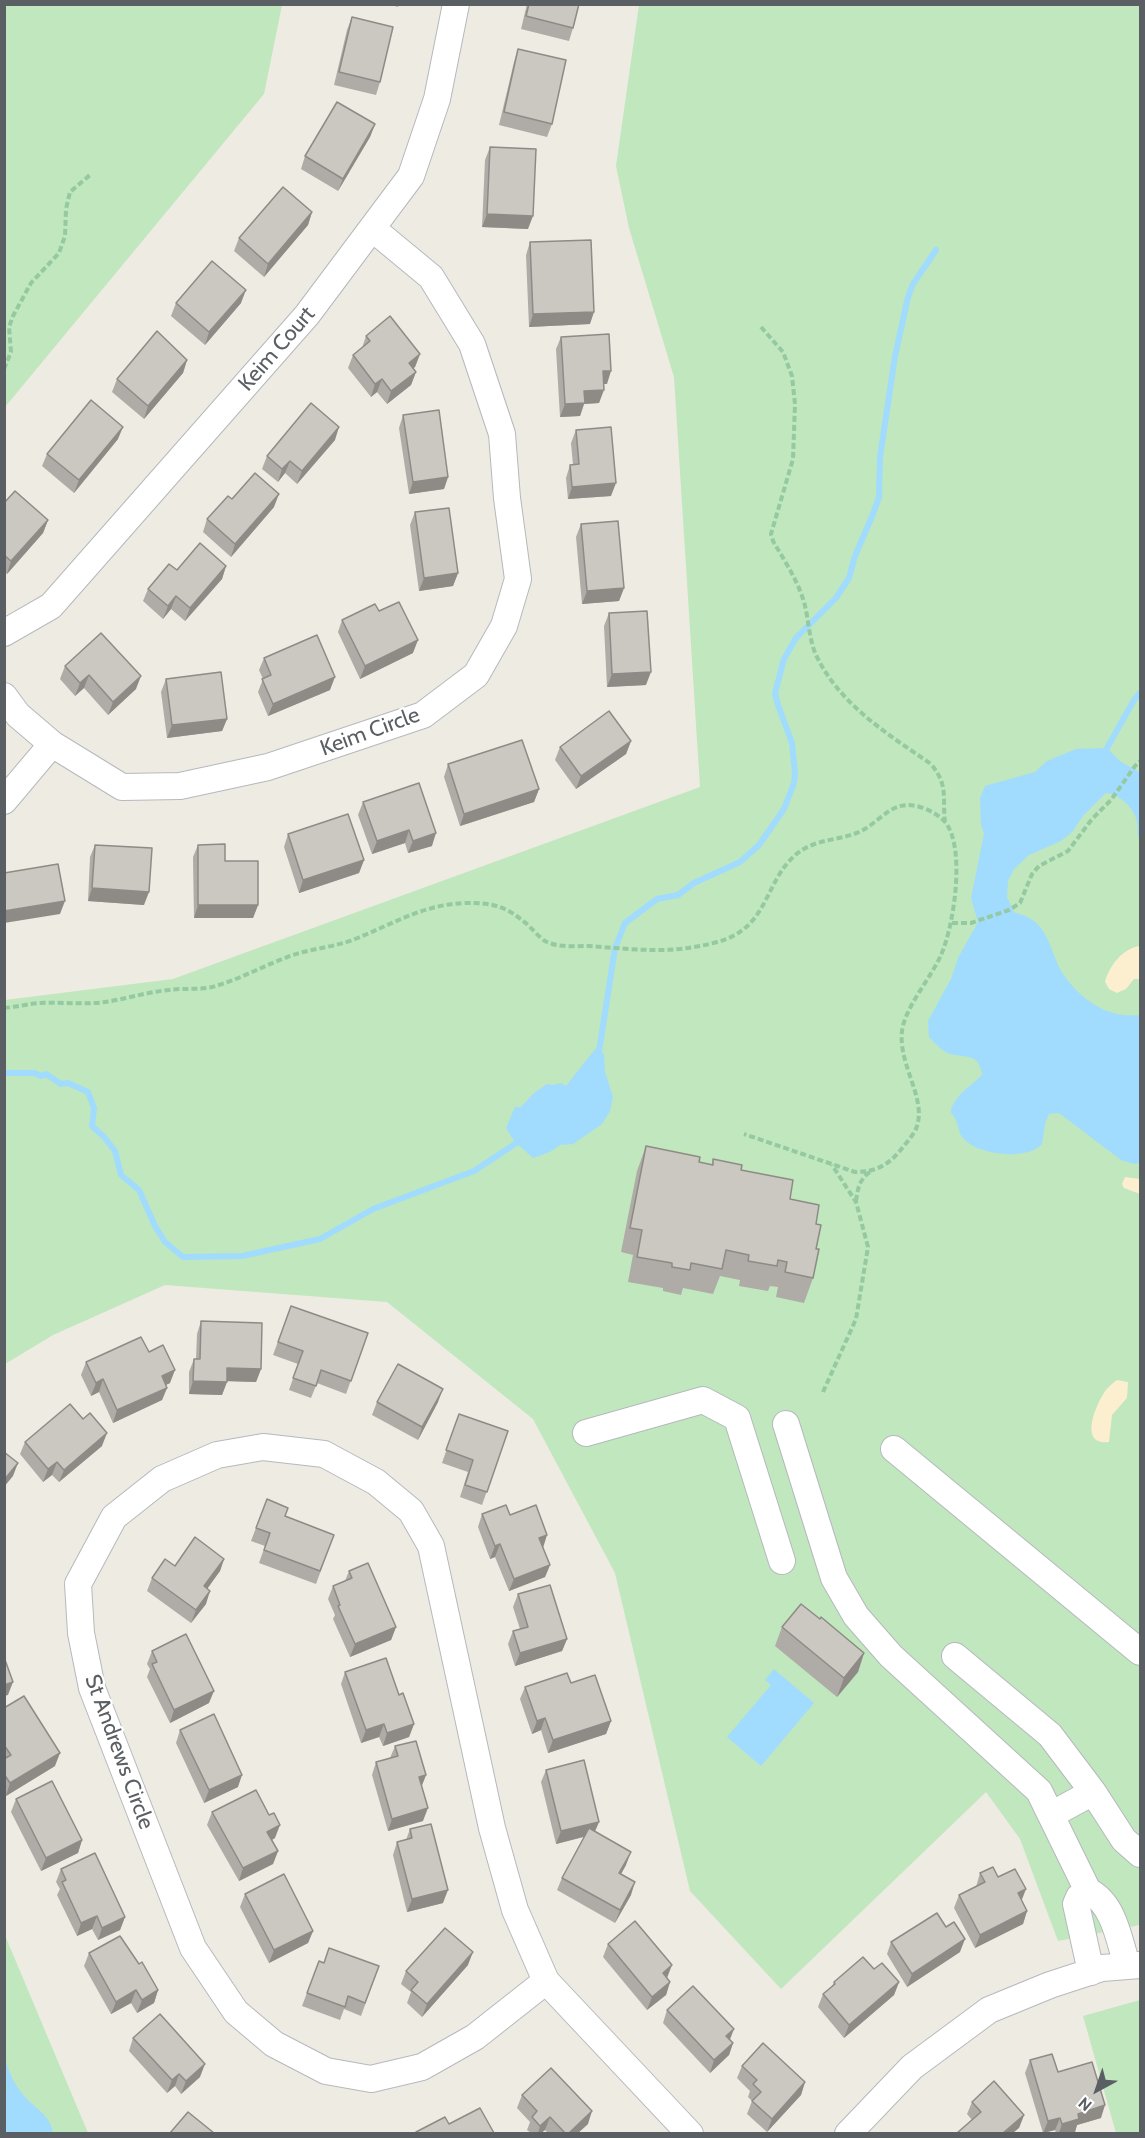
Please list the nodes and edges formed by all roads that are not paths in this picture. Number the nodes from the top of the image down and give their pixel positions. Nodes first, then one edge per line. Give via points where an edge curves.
1 (456, 4) edge
2 (373, 229) junction
3 (4, 633) edge
4 (4, 696) edge
5 (52, 744) junction
6 (4, 801) edge
7 (786, 1424) dead end
8 (586, 1433) dead end
9 (894, 1449) dead end
10 (782, 1562) dead end
11 (1140, 1652) edge
12 (955, 1656) dead end
13 (1093, 1792) junction
14 (1052, 1815) junction
15 (1140, 1854) edge
16 (1088, 1892) junction
17 (1134, 1965) edge
18 (1091, 1972) junction
19 (546, 1982) junction
20 (690, 2133) edge
21 (848, 2133) edge

1 - 2 street, Keim Court via 436,99 411,176
2 - 3 street, Keim Court via 307,315 51,606
2 - 5 street, Keim Circle via 431,277 472,344 501,434 518,579 504,626 476,675 423,715 268,768 180,786 122,787
4 - 5 street, Keim Circle via 18,715
5 - 6 street
7 - 14 street via 834,1578 856,1616 891,1656 1039,1791
8 - 10 street via 703,1400 737,1418
9 - 11 street
12 - 13 street via 1050,1735
13 - 14 street
13 - 15 street via 1124,1840
14 - 16 street
16 - 17 street via 1107,1905
16 - 18 street via 1076,1904
17 - 18 street
18 - 21 street via 989,2010 912,2067
19 - 19 street, St Andrews Circle via 515,1910 492,1828 430,1546 411,1511 376,1482 324,1454 263,1447 217,1455 162,1479 114,1517 78,1584 81,1633 92,1688 193,1948 236,2012 274,2044 326,2072 371,2079 422,2067 475,2037
19 - 20 street, St Andrews Circle

